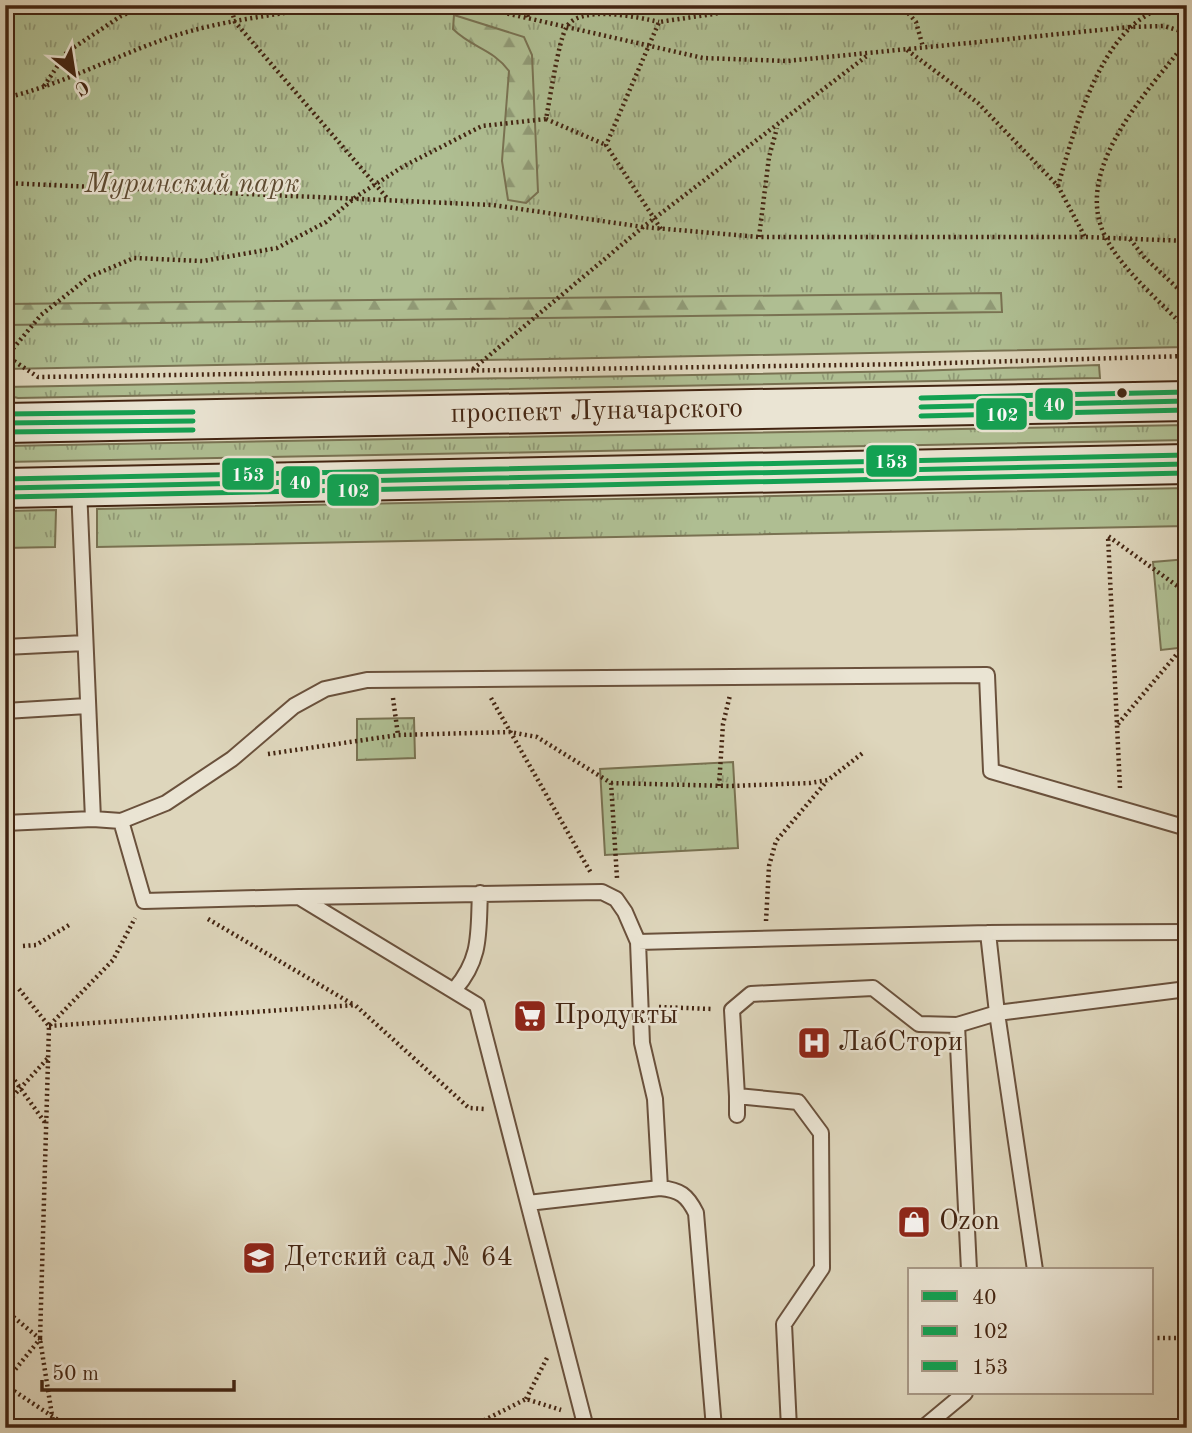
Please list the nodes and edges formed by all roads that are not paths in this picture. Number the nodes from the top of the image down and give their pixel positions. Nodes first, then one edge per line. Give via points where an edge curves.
1 (1187, 401) edge
2 (5, 423) edge
3 (1187, 464) edge
4 (79, 485) junction
5 (5, 488) edge
6 (85, 643) junction
7 (5, 647) edge
8 (88, 706) junction
9 (5, 711) edge
10 (93, 819) junction
11 (121, 821) junction
12 (5, 823) edge
13 (1187, 828) edge
14 (480, 893) junction
15 (299, 897) junction
16 (1187, 932) edge
17 (988, 933) junction
18 (5, 942) edge
19 (638, 942) junction
20 (6, 947) edge
21 (6, 977) edge
22 (455, 989) junction
23 (1187, 989) edge
24 (997, 1013) junction
25 (957, 1025) junction
26 (737, 1096) junction
27 (737, 1115) dead end
28 (660, 1188) junction
29 (528, 1203) junction
30 (969, 1268) edge
31 (1035, 1268) edge
32 (964, 1394) edge
33 (585, 1423) edge
34 (714, 1428) edge
35 (789, 1428) edge
36 (923, 1428) edge

1 - 2 main road, проспект Луначарского
3 - 4 main road
4 - 5 main road
4 - 6 lane
6 - 7 lane
6 - 8 lane
8 - 9 lane
8 - 10 lane
10 - 11 lane
10 - 12 lane
11 - 13 lane via 166,803 232,759 294,706 325,689 368,680 987,675 991,771
11 - 15 lane via 144,901
14 - 15 lane
14 - 19 lane via 602,892 625,912
14 - 22 lane via 477,950 470,973
15 - 22 lane
16 - 17 lane
17 - 19 lane
17 - 24 lane
18 - 20 lane
19 - 28 lane via 642,1043 655,1099
20 - 21 lane
22 - 29 lane via 477,1005
23 - 24 lane
24 - 25 lane
24 - 31 lane
25 - 26 lane via 919,1024 873,988 751,994 732,1010
25 - 30 lane
26 - 27 lane
26 - 35 lane via 798,1102 821,1133 822,1268 784,1324
28 - 29 lane
28 - 34 lane via 678,1189 696,1213
29 - 33 lane
32 - 36 lane

